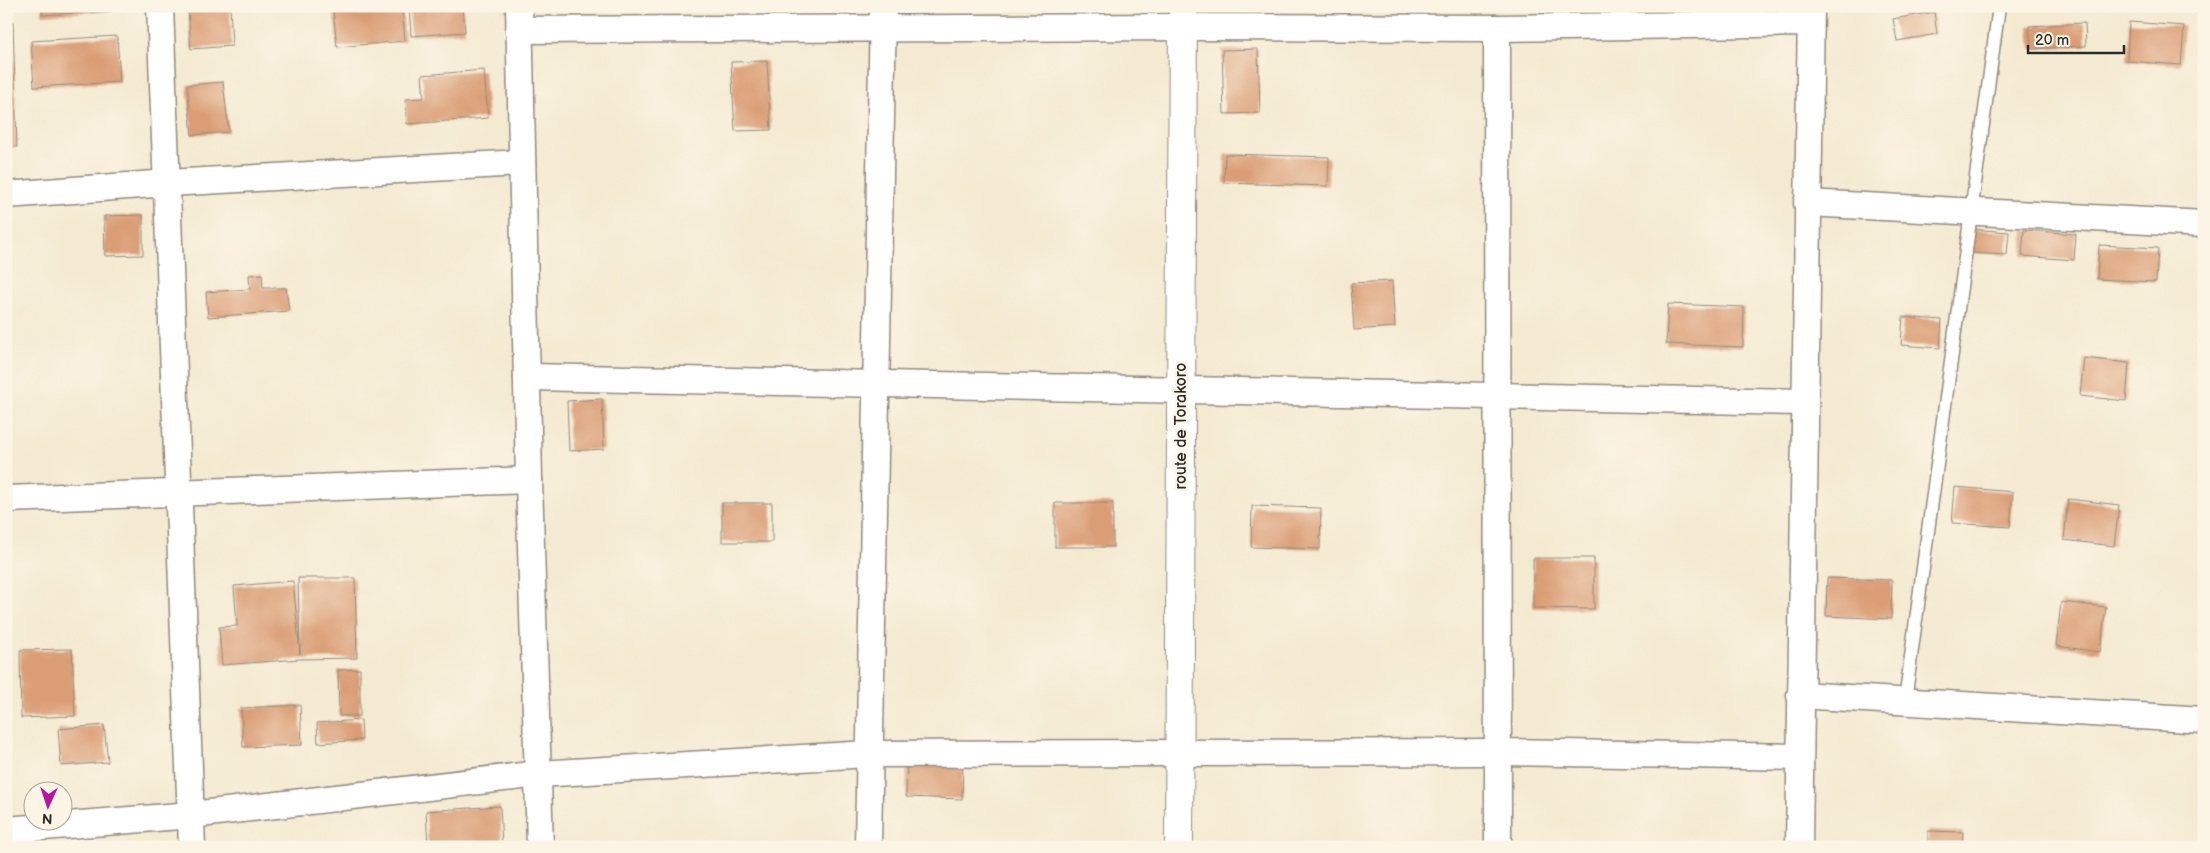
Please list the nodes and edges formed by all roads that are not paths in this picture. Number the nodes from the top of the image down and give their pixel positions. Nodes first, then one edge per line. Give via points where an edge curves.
1 (160, 6) edge
2 (1999, 6) edge
3 (1811, 15) edge
4 (1183, 16) edge
5 (884, 17) edge
6 (519, 18) edge
7 (1497, 28) junction
8 (522, 163) junction
9 (168, 183) junction
10 (6, 195) edge
11 (1807, 203) junction
12 (1972, 212) junction
13 (2204, 224) edge
14 (527, 377) junction
15 (876, 384) junction
16 (1181, 390) junction
17 (1498, 397) junction
18 (1804, 402) junction
19 (529, 480) junction
20 (178, 493) junction
21 (6, 499) edge
22 (1800, 695) junction
23 (1905, 701) junction
24 (2204, 720) edge
25 (1498, 752) junction
26 (868, 754) junction
27 (1180, 754) junction
28 (1800, 757) junction
29 (539, 774) junction
30 (192, 815) junction
31 (6, 830) edge
32 (192, 847) edge
33 (540, 847) edge
34 (868, 847) edge
35 (1179, 847) edge
36 (1498, 847) edge
37 (1799, 847) edge

1 - 9 street
2 - 12 lane
3 - 7 street
3 - 11 street
4 - 5 street
4 - 7 street
4 - 16 street, route de Torakoro
5 - 6 street
5 - 15 street
6 - 8 street
7 - 17 street
8 - 9 street
8 - 14 street
9 - 10 street
9 - 20 street
11 - 12 street
11 - 18 street
12 - 13 street
12 - 23 lane
14 - 15 street
14 - 19 street
15 - 16 street
15 - 26 street
16 - 17 street
16 - 27 street, route de Torakoro
17 - 18 street
17 - 25 street
18 - 22 street
19 - 20 street
19 - 29 street
20 - 21 street
20 - 30 street
22 - 23 street
22 - 28 street
23 - 24 street
25 - 27 street
25 - 28 street
25 - 36 street
26 - 27 street
26 - 29 street
26 - 34 street
27 - 35 street, route de Torakoro
28 - 37 street
29 - 30 street
29 - 33 street
30 - 31 street
30 - 32 street

